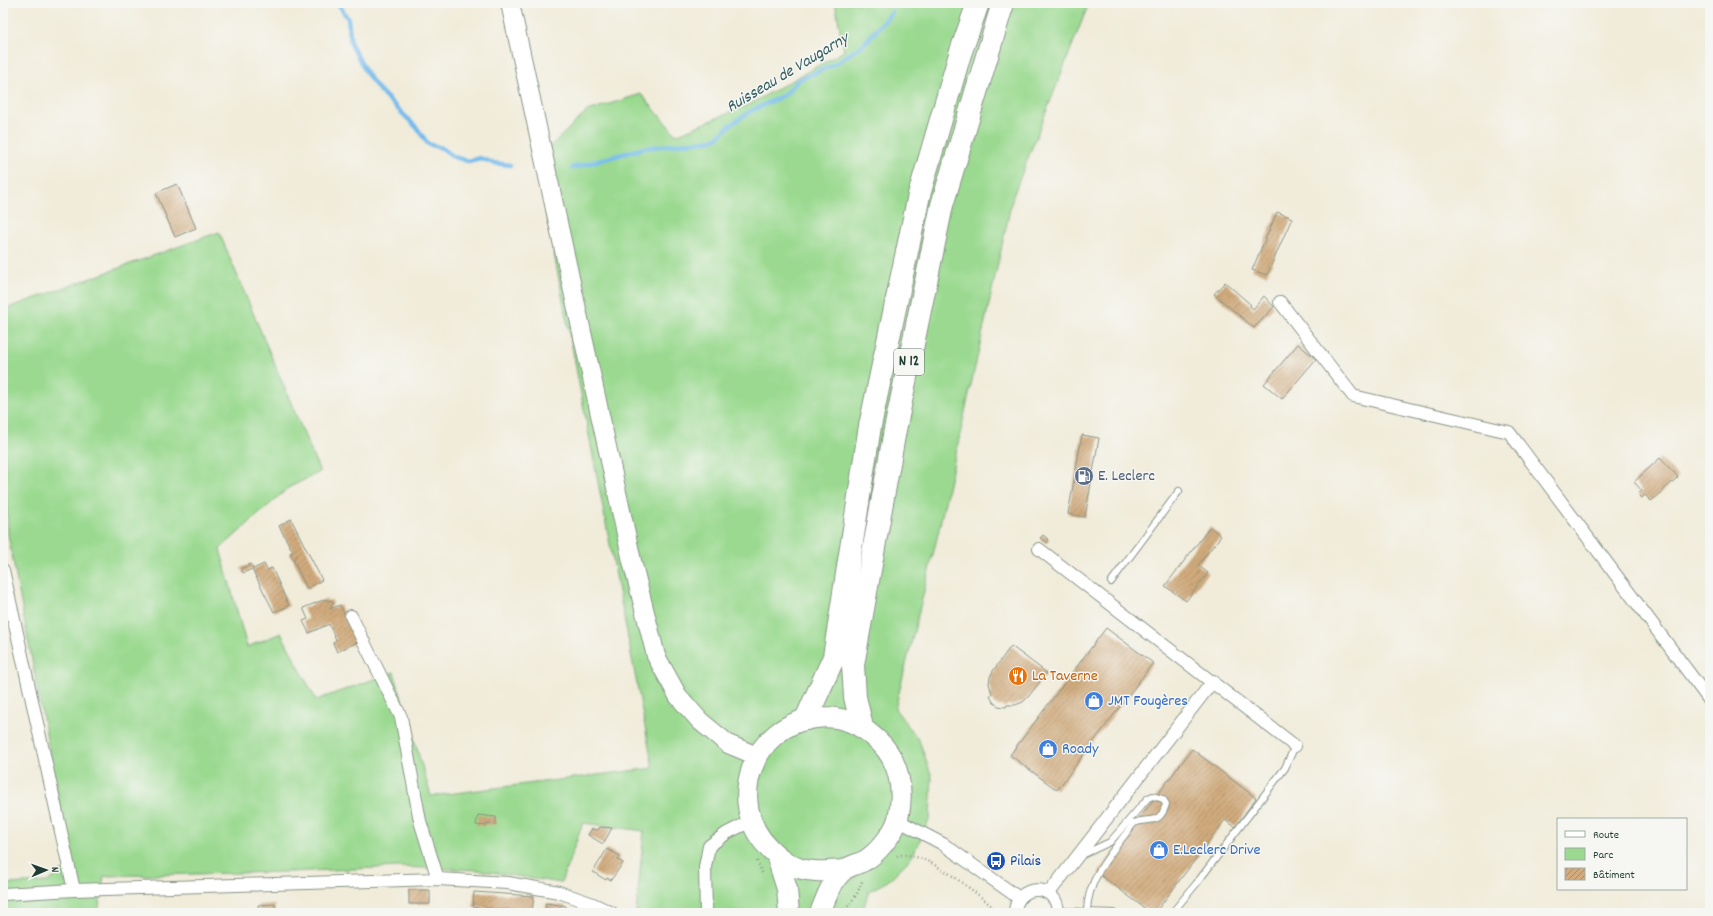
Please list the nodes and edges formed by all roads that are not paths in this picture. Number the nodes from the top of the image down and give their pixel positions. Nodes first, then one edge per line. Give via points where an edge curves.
1 (510, 3) edge
2 (978, 3) edge
3 (1003, 3) edge
4 (1280, 302) dead end
5 (1179, 491) dead end
6 (1039, 549) dead end
7 (3, 570) edge
8 (1111, 582) dead end
9 (352, 616) dead end
10 (1213, 681) junction
11 (1710, 701) edge
12 (806, 719) junction
13 (862, 727) junction
14 (1296, 746) joint
15 (757, 756) junction
16 (897, 820) junction
17 (751, 821) junction
18 (778, 857) junction
19 (1077, 858) junction
20 (843, 870) junction
21 (438, 879) junction
22 (74, 890) junction
23 (3, 894) edge
24 (1049, 894) junction
25 (1019, 898) junction
26 (1087, 911) junction
27 (1058, 912) edge
28 (612, 913) edge
29 (706, 913) edge
30 (789, 913) edge
31 (820, 913) edge
32 (1015, 913) edge
33 (1113, 913) edge
34 (1172, 913) edge

1 - 15 main road via 632,561 656,656 678,696 700,720 728,744
2 - 12 highway, N 12 via 960,54 919,195 870,426 834,657
3 - 13 highway, N 12 via 942,205 895,430 853,666 855,697
4 - 11 street via 1353,396 1509,432
5 - 8 lane
6 - 10 street
7 - 22 street
9 - 21 street via 401,717 420,821
10 - 14 street
10 - 19 street
12 - 13 main road via 826,717
12 - 15 main road via 786,726 770,739
13 - 16 main road via 883,744 897,767 902,794
14 - 34 lane via 1285,768
15 - 17 main road via 748,777 746,799
16 - 20 main road via 885,843 866,860
16 - 25 street via 943,844
17 - 18 main road via 762,841
17 - 29 street via 726,833 709,846 705,867
18 - 20 main road via 798,868 820,872
18 - 30 main road via 787,889
19 - 24 street
19 - 26 lane via 1110,842 1148,798 1153,796 1163,799 1166,804 1164,812 1156,819 1134,823 1102,865 1094,878
20 - 31 main road via 832,884
21 - 22 street
21 - 28 street via 508,883 559,892
22 - 23 street
24 - 25 street via 1036,890
24 - 27 street via 1054,898
25 - 32 street
26 - 27 lane
26 - 33 lane

